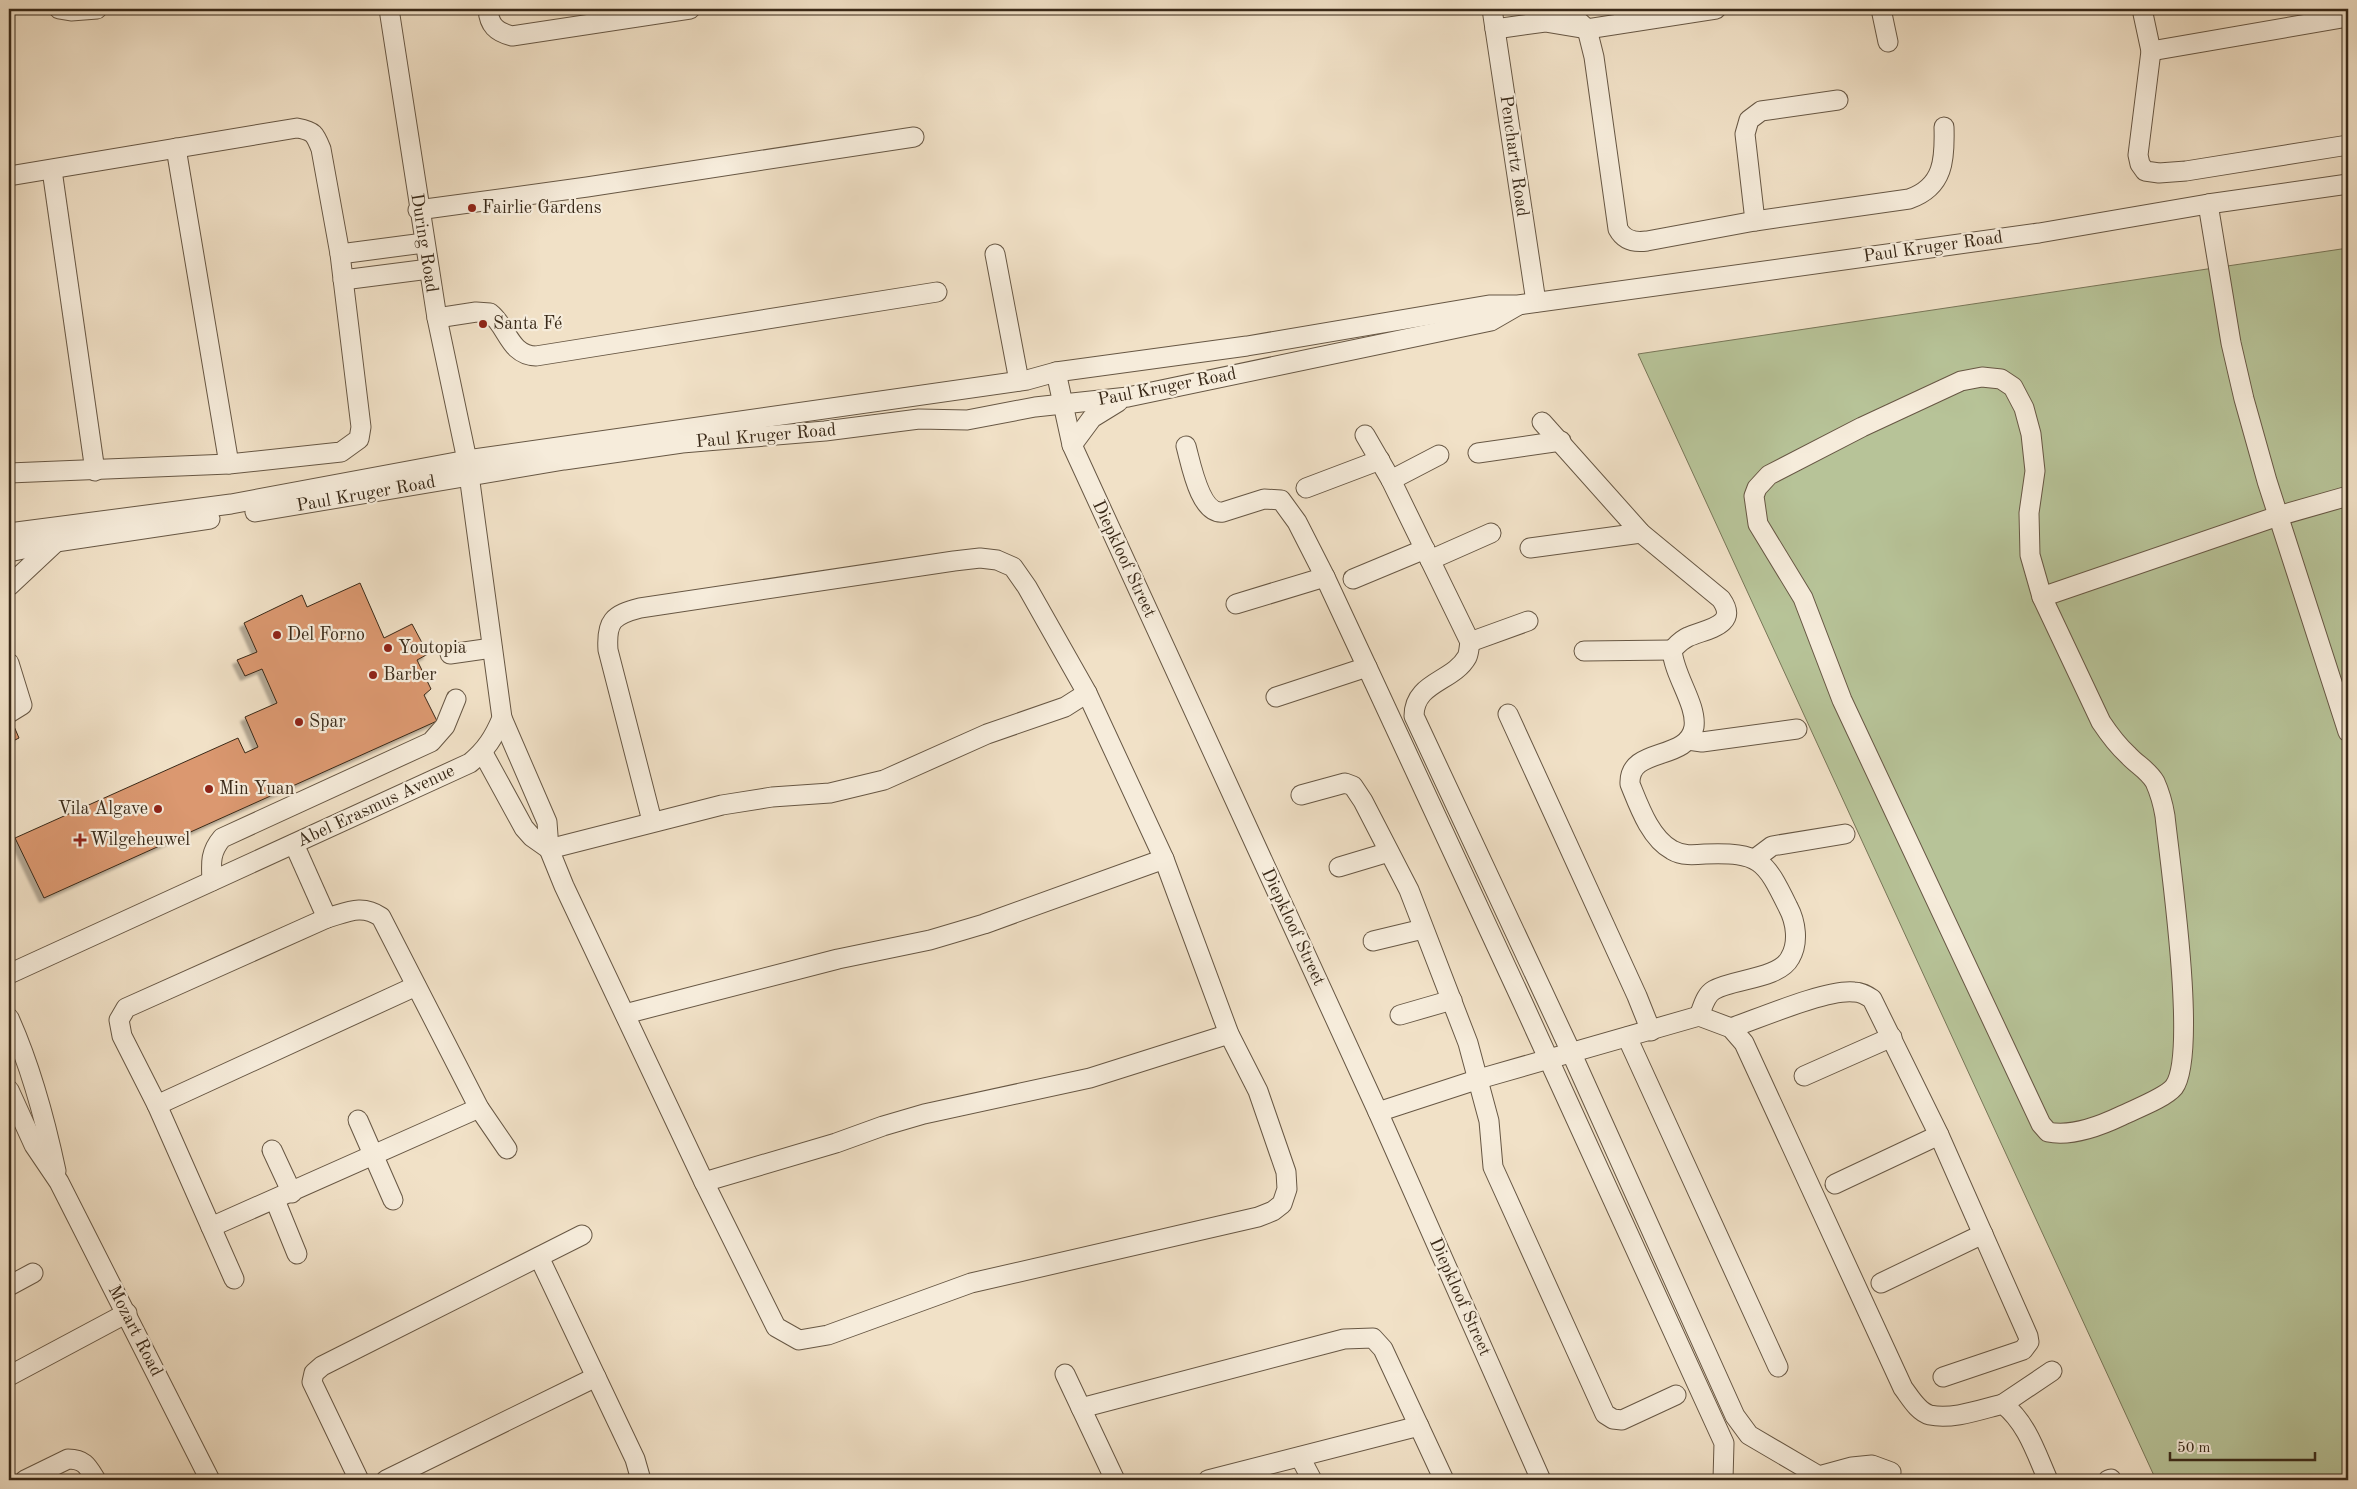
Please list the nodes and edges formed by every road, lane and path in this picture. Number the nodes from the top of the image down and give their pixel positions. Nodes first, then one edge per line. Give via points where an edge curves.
1 (60, 9) edge
2 (97, 9) edge
3 (389, 9) edge
4 (488, 9) edge
5 (690, 9) edge
6 (1492, 9) edge
7 (1565, 9) edge
8 (1716, 9) edge
9 (1881, 9) edge
10 (2142, 9) edge
11 (2348, 17) edge
12 (1495, 29) junction
13 (1587, 29) junction
14 (1888, 42) dead end
15 (2151, 51) junction
16 (1838, 100) dead end
17 (1944, 127) dead end
18 (914, 137) dead end
19 (2348, 145) edge
20 (176, 148) junction
21 (52, 170) junction
22 (9, 176) edge
23 (2348, 184) edge
24 (2208, 204) junction
25 (418, 210) junction
26 (1755, 220) junction
27 (424, 243) junction
28 (340, 254) junction
29 (995, 254) dead end
30 (429, 270) junction
31 (343, 280) junction
32 (937, 292) dead end
33 (1527, 304) junction
34 (437, 318) junction
35 (1056, 372) junction
36 (1019, 380) junction
37 (1128, 397) junction
38 (1061, 405) junction
39 (1542, 422) dead end
40 (1365, 435) dead end
41 (1561, 441) junction
42 (1072, 445) junction
43 (1186, 446) dead end
44 (1478, 453) dead end
45 (1439, 455) dead end
46 (1380, 460) junction
47 (229, 464) junction
48 (468, 468) junction
49 (96, 471) junction
50 (9, 473) edge
51 (1391, 480) junction
52 (1306, 488) dead end
53 (2348, 496) edge
54 (2278, 516) junction
55 (9, 533) edge
56 (1491, 533) dead end
57 (1641, 533) junction
58 (56, 542) junction
59 (1530, 548) dead end
60 (9, 552) edge
61 (1427, 555) junction
62 (1325, 577) junction
63 (1352, 579) dead end
64 (9, 586) edge
65 (2042, 597) junction
66 (1236, 604) dead end
67 (1528, 621) dead end
68 (1470, 642) junction
69 (492, 648) junction
70 (1584, 650) dead end
71 (1672, 650) junction
72 (450, 654) dead end
73 (9, 663) edge
74 (1367, 667) junction
75 (1087, 693) junction
76 (1276, 696) dead end
77 (456, 699) dead end
78 (9, 713) edge
79 (1508, 714) dead end
80 (502, 718) junction
81 (1797, 729) dead end
82 (2348, 732) edge
83 (1688, 740) junction
84 (483, 753) junction
85 (1300, 795) dead end
86 (652, 821) junction
87 (1845, 834) dead end
88 (294, 844) junction
89 (549, 849) junction
90 (1389, 852) junction
91 (1756, 858) junction
92 (1164, 859) junction
93 (1340, 867) dead end
94 (212, 881) junction
95 (327, 918) junction
96 (1423, 929) junction
97 (1373, 942) dead end
98 (9, 974) edge
99 (416, 986) junction
100 (1452, 1000) junction
101 (625, 1014) junction
102 (1400, 1015) dead end
103 (1699, 1016) junction
104 (9, 1018) edge
105 (1731, 1028) junction
106 (1651, 1031) junction
107 (1229, 1034) junction
108 (1626, 1037) junction
109 (1892, 1037) junction
110 (1571, 1052) junction
111 (1548, 1060) junction
112 (1804, 1076) dead end
113 (1479, 1079) junction
114 (9, 1090) edge
115 (157, 1105) junction
116 (479, 1108) junction
117 (1378, 1112) junction
118 (358, 1120) dead end
119 (1939, 1135) junction
120 (507, 1149) dead end
121 (272, 1150) dead end
122 (374, 1157) junction
123 (59, 1182) junction
124 (704, 1182) junction
125 (1835, 1184) dead end
126 (284, 1196) junction
127 (393, 1200) dead end
128 (211, 1227) junction
129 (1983, 1234) junction
130 (582, 1235) dead end
131 (297, 1254) dead end
132 (539, 1258) junction
133 (33, 1273) dead end
134 (234, 1279) dead end
135 (1881, 1283) dead end
136 (9, 1286) edge
137 (127, 1313) junction
138 (1778, 1367) dead end
139 (2052, 1371) dead end
140 (1066, 1374) dead end
141 (9, 1376) edge
142 (596, 1377) junction
143 (1943, 1377) dead end
144 (1676, 1395) dead end
145 (2004, 1404) junction
146 (1081, 1408) junction
147 (1419, 1426) junction
148 (1300, 1457) junction
149 (1891, 1472) dead end
150 (1820, 1478) edge
151 (25, 1480) edge
152 (96, 1480) edge
153 (210, 1480) edge
154 (359, 1480) edge
155 (386, 1480) edge
156 (641, 1480) edge
157 (1115, 1480) edge
158 (1208, 1480) edge
159 (1312, 1480) edge
160 (1444, 1480) edge
161 (1541, 1480) edge
162 (1723, 1480) edge
163 (2047, 1480) edge

1 - 2 street
3 - 25 street, During Road
4 - 5 street via 494,29 521,36
6 - 12 street, Penchartz Road
7 - 13 street
8 - 13 street
9 - 14 street
10 - 15 street
11 - 15 street
12 - 13 street via 1545,22
12 - 33 street, Penchartz Road
13 - 26 street via 1621,234 1638,242
15 - 19 street via 2138,155 2145,171 2186,171
16 - 26 street via 1761,112 1749,120 1744,134
17 - 26 street via 1942,168 1922,194 1909,199
18 - 25 street
20 - 21 street
20 - 28 street via 298,128 310,130 317,137 321,149
20 - 47 street
21 - 22 street
21 - 49 street
23 - 24 street, Paul Kruger Road
24 - 33 street, Paul Kruger Road via 2039,233
24 - 54 street via 2231,344
25 - 27 street, During Road
27 - 28 street
27 - 30 street, During Road
28 - 31 street
29 - 36 street
30 - 31 street
30 - 34 street, During Road
31 - 47 street via 360,408 359,439 341,452
32 - 34 street via 536,356 522,354 516,349 490,313 482,311
33 - 35 street, Paul Kruger Road via 1488,305 1238,347
33 - 37 street, Paul Kruger Road via 1492,321
34 - 48 street, During Road
35 - 36 street, Paul Kruger Road
35 - 38 street, Diepkloof Street
36 - 48 street, Paul Kruger Road
37 - 38 street, Paul Kruger Road
37 - 42 street via 1092,418
38 - 42 street, Diepkloof Street
38 - 48 street, Paul Kruger Road via 967,420 919,420
39 - 41 street
40 - 46 street
41 - 44 street
41 - 57 street
42 - 117 street, Diepkloof Street
43 - 62 street via 1196,480 1211,510 1223,512 1264,499 1281,500 1297,522
45 - 51 street
46 - 51 street
46 - 52 street
47 - 49 street
48 - 55 street, Paul Kruger Road
48 - 58 street, Paul Kruger Road via 384,492
48 - 69 street
49 - 50 street
51 - 61 street
53 - 54 street
54 - 65 street
54 - 82 street
56 - 61 street
57 - 59 street
57 - 71 street via 1721,599 1728,614 1725,620 1688,637
58 - 60 street, Paul Kruger Road
58 - 64 street
61 - 63 street
61 - 68 street
62 - 66 street
62 - 74 street
65 - 65 street via 2101,722 2129,757 2144,768 2161,797 2181,974 2183,1023 2181,1072 2169,1092 2112,1120 2076,1132 2058,1133 2048,1132 2041,1124 1842,700 1803,598 1758,524 1754,496 1769,476 1961,381 1982,377 2001,379 2013,387 2024,408 2031,434 2035,471 2029,513 2030,555
67 - 68 street
68 - 110 street via 1467,657 1461,665 1418,696 1414,716
69 - 72 street
69 - 80 street
70 - 71 street
71 - 83 street via 1677,675 1692,711 1694,727
73 - 78 street via 22,705
74 - 76 street
74 - 111 street
75 - 86 street via 1066,708 987,734 884,780 830,793 722,805
75 - 86 street via 1027,587 1013,568 998,560 954,561 626,612 616,616 610,624 608,650
75 - 92 street
77 - 94 street via 445,726 431,742 222,838 210,858
79 - 106 street
80 - 84 street, Abel Erasmus Avenue
80 - 89 street via 547,822
81 - 83 street via 1702,742
83 - 91 street via 1642,761 1630,777 1638,803 1659,841 1673,851 1689,855 1742,854
84 - 88 street, Abel Erasmus Avenue via 470,764
84 - 89 street via 524,828 532,838
85 - 90 street via 1345,783 1353,786
86 - 89 street
87 - 91 street via 1772,846
88 - 94 street, Abel Erasmus Avenue
88 - 95 street
89 - 101 street
90 - 93 street
90 - 96 street via 1409,890
91 - 103 street via 1769,872 1790,910 1795,945 1790,960 1776,970 1714,990
92 - 101 street via 984,924 930,940 838,958
92 - 107 street
94 - 98 street, Abel Erasmus Avenue
95 - 99 street via 358,910 371,910 381,917
95 - 115 street via 126,1008 119,1020 122,1036
96 - 97 street
96 - 100 street
99 - 115 street
99 - 116 street
100 - 102 street
100 - 113 street
101 - 124 street
103 - 105 street
103 - 106 street
104 - 123 street, Mozart Road via 21,1045 46,1125
105 - 109 street via 1830,994 1853,991 1872,999
105 - 145 street via 1744,1044 1903,1388 1915,1404 1929,1414 1947,1416
106 - 108 street
107 - 124 street via 1090,1078 924,1114
107 - 124 street via 1258,1091 1286,1172 1287,1189 1282,1204 1258,1217 971,1283 828,1335 799,1340 776,1327
108 - 110 street
108 - 138 street
109 - 112 street
109 - 119 street
110 - 111 street
110 - 150 street via 1735,1416 1749,1435
111 - 113 street
111 - 162 street via 1724,1444
113 - 117 street
113 - 144 street via 1489,1121 1493,1167 1605,1414 1622,1420
114 - 123 street, Mozart Road via 34,1145
115 - 128 street
116 - 120 street
116 - 122 street
117 - 161 street, Diepkloof Street
118 - 122 street
119 - 125 street
119 - 129 street
121 - 126 street
122 - 126 street
122 - 127 street
123 - 137 street, Mozart Road
126 - 128 street
126 - 131 street
128 - 134 street
129 - 135 street
129 - 143 street via 2029,1342 2023,1350
130 - 132 street
132 - 142 street
132 - 154 street via 322,1366 314,1373 312,1382
133 - 136 street
137 - 141 street
137 - 153 street, Mozart Road
139 - 145 street
140 - 146 street
142 - 155 street
142 - 156 street via 635,1459
145 - 163 street via 2017,1414
146 - 147 street via 1360,1337 1373,1338 1383,1348
146 - 157 street
147 - 148 street
147 - 160 street
148 - 158 street
148 - 159 street
149 - 150 street via 1872,1465 1852,1467
151 - 152 street via 68,1459 76,1459 87,1464

